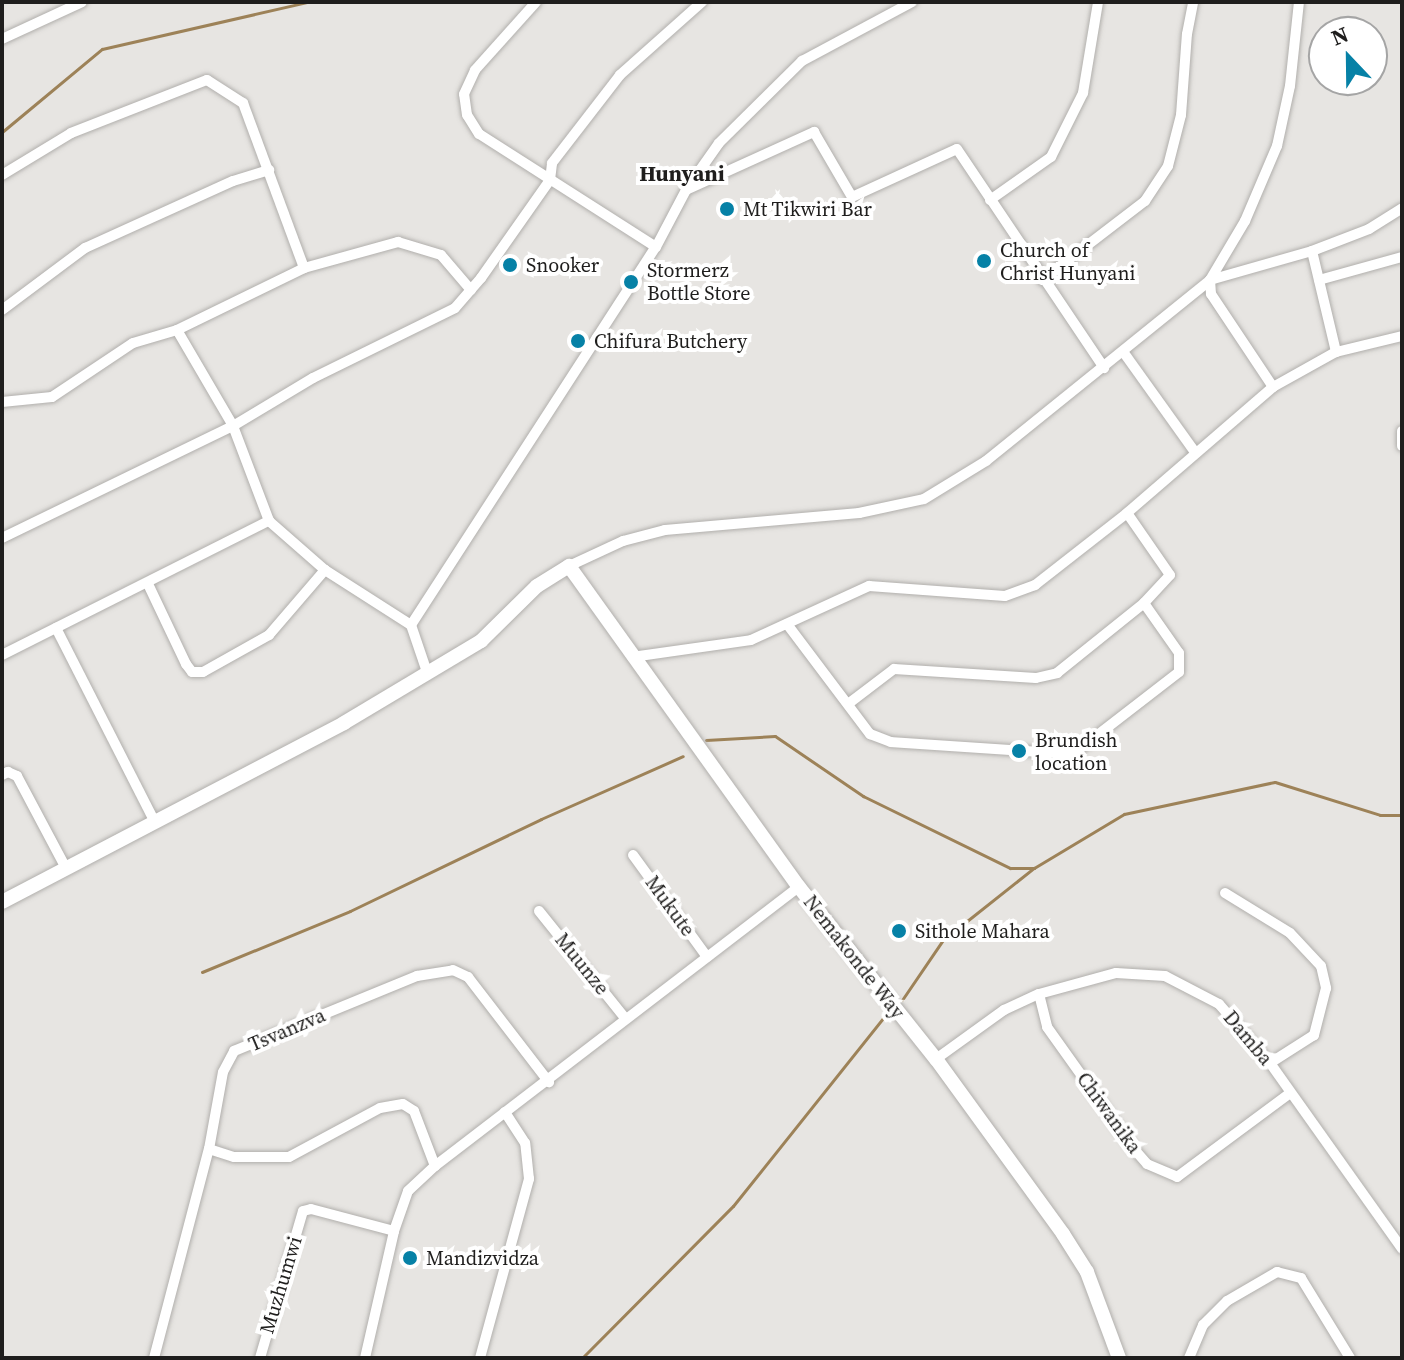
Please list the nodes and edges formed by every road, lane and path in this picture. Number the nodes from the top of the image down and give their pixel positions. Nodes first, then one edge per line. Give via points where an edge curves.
1 (82, 2) edge
2 (536, 2) edge
3 (702, 2) edge
4 (912, 2) edge
5 (1098, 2) edge
6 (1193, 2) edge
7 (1299, 2) edge
8 (2, 39) edge
9 (269, 170) junction
10 (2, 175) edge
11 (550, 180) junction
12 (686, 190) junction
13 (990, 200) junction
14 (1402, 208) edge
15 (656, 247) junction
16 (1312, 251) junction
17 (1402, 257) edge
18 (304, 268) junction
19 (1042, 280) junction
20 (1210, 280) junction
21 (1319, 280) junction
22 (471, 290) junction
23 (2, 310) edge
24 (177, 330) junction
25 (1402, 336) edge
26 (1336, 352) junction
27 (1124, 353) junction
28 (1104, 368) junction
29 (1273, 387) junction
30 (2, 402) edge
31 (233, 426) junction
32 (1402, 431) edge
33 (1402, 446) edge
34 (1195, 452) junction
35 (1127, 513) junction
36 (269, 521) junction
37 (2, 538) edge
38 (569, 566) junction
39 (325, 570) junction
40 (148, 584) junction
41 (1144, 603) junction
42 (787, 624) junction
43 (411, 625) junction
44 (56, 628) junction
45 (2, 655) edge
46 (632, 657) junction
47 (427, 672) junction
48 (848, 704) junction
49 (2, 775) edge
50 (155, 822) junction
51 (633, 855) dead end
52 (66, 868) junction
53 (799, 887) junction
54 (1225, 893) dead end
55 (2, 902) edge
56 (539, 911) dead end
57 (707, 957) junction
58 (1039, 994) junction
59 (625, 1018) junction
60 (936, 1059) junction
61 (1270, 1063) junction
62 (549, 1082) junction
63 (1290, 1093) junction
64 (505, 1112) junction
65 (209, 1149) junction
66 (435, 1166) junction
67 (394, 1231) junction
68 (1402, 1249) edge
69 (154, 1358) edge
70 (260, 1358) edge
71 (365, 1358) edge
72 (480, 1358) edge
73 (1119, 1358) edge
74 (1189, 1358) edge
75 (1350, 1358) edge

1 - 8 street
2 - 11 street via 475,70 464,94 467,115 479,134
3 - 11 street via 620,75 552,163
4 - 12 street via 802,61 719,143
5 - 13 street via 1083,93 1051,157
6 - 19 street via 1181,115 1168,166 1145,201
7 - 20 street via 1277,146 1245,221
9 - 10 street via 243,103 207,80 71,133
9 - 18 street
9 - 23 street via 85,248
11 - 15 street
11 - 22 street
12 - 13 street via 814,132 852,197 957,149
12 - 15 street
13 - 19 street
14 - 16 street via 1369,229
15 - 43 street
16 - 20 street
16 - 21 street
17 - 21 street
18 - 22 street via 398,242 441,255
18 - 24 street
19 - 28 street
20 - 27 street
20 - 29 street via 1211,294
21 - 26 street
22 - 31 street via 455,308 313,378
24 - 30 street via 133,343 52,397
24 - 31 street
25 - 26 street
26 - 29 street
27 - 28 street
27 - 34 street
28 - 38 street via 986,461 924,499 859,513 665,530 623,541
29 - 34 street
31 - 36 street
31 - 37 street
32 - 33 street
34 - 35 street
35 - 41 street via 1170,575
35 - 42 street via 1035,585 1005,596 869,586
36 - 39 street
36 - 40 street
38 - 46 street, Nemakonde Way
38 - 47 street via 537,586 481,641
39 - 40 street via 269,635 203,672 192,672 186,664
39 - 43 street
40 - 44 street
41 - 48 street via 1057,673 1036,678 894,669
41 - 48 street via 1179,653 1179,672 1073,754 891,742 870,734
42 - 46 street via 751,640
42 - 48 street
43 - 47 street
44 - 45 street
44 - 50 street
46 - 53 street, Nemakonde Way
47 - 50 street via 344,723
49 - 52 street via 17,776
50 - 52 street
51 - 57 street, Mukute
52 - 55 street
53 - 57 street
53 - 60 street, Nemakonde Way
54 - 61 street via 1290,933 1321,966 1326,988 1314,1035
56 - 59 street, Muunze
57 - 59 street
58 - 60 street, Damba via 1004,1010
58 - 61 street, Damba via 1116,973 1165,976 1219,1004
58 - 63 street, Chiwanika via 1047,1027 1134,1149 1147,1164 1177,1177
59 - 62 street
60 - 73 street, Nemakonde Way via 1087,1272
61 - 63 street, Damba
62 - 64 street
62 - 65 street, Tsvanzva via 468,977 453,970 417,976 234,1051 223,1072
63 - 68 street, Damba
64 - 66 street
64 - 72 street via 525,1143 529,1179
65 - 66 street via 234,1157 289,1157 380,1108 403,1104 414,1111
65 - 69 street, Tsvanzva
66 - 67 street via 408,1191
67 - 70 street, Muzhumwi via 303,1211
67 - 71 street
74 - 75 street via 1203,1325 1227,1301 1277,1272 1301,1278

